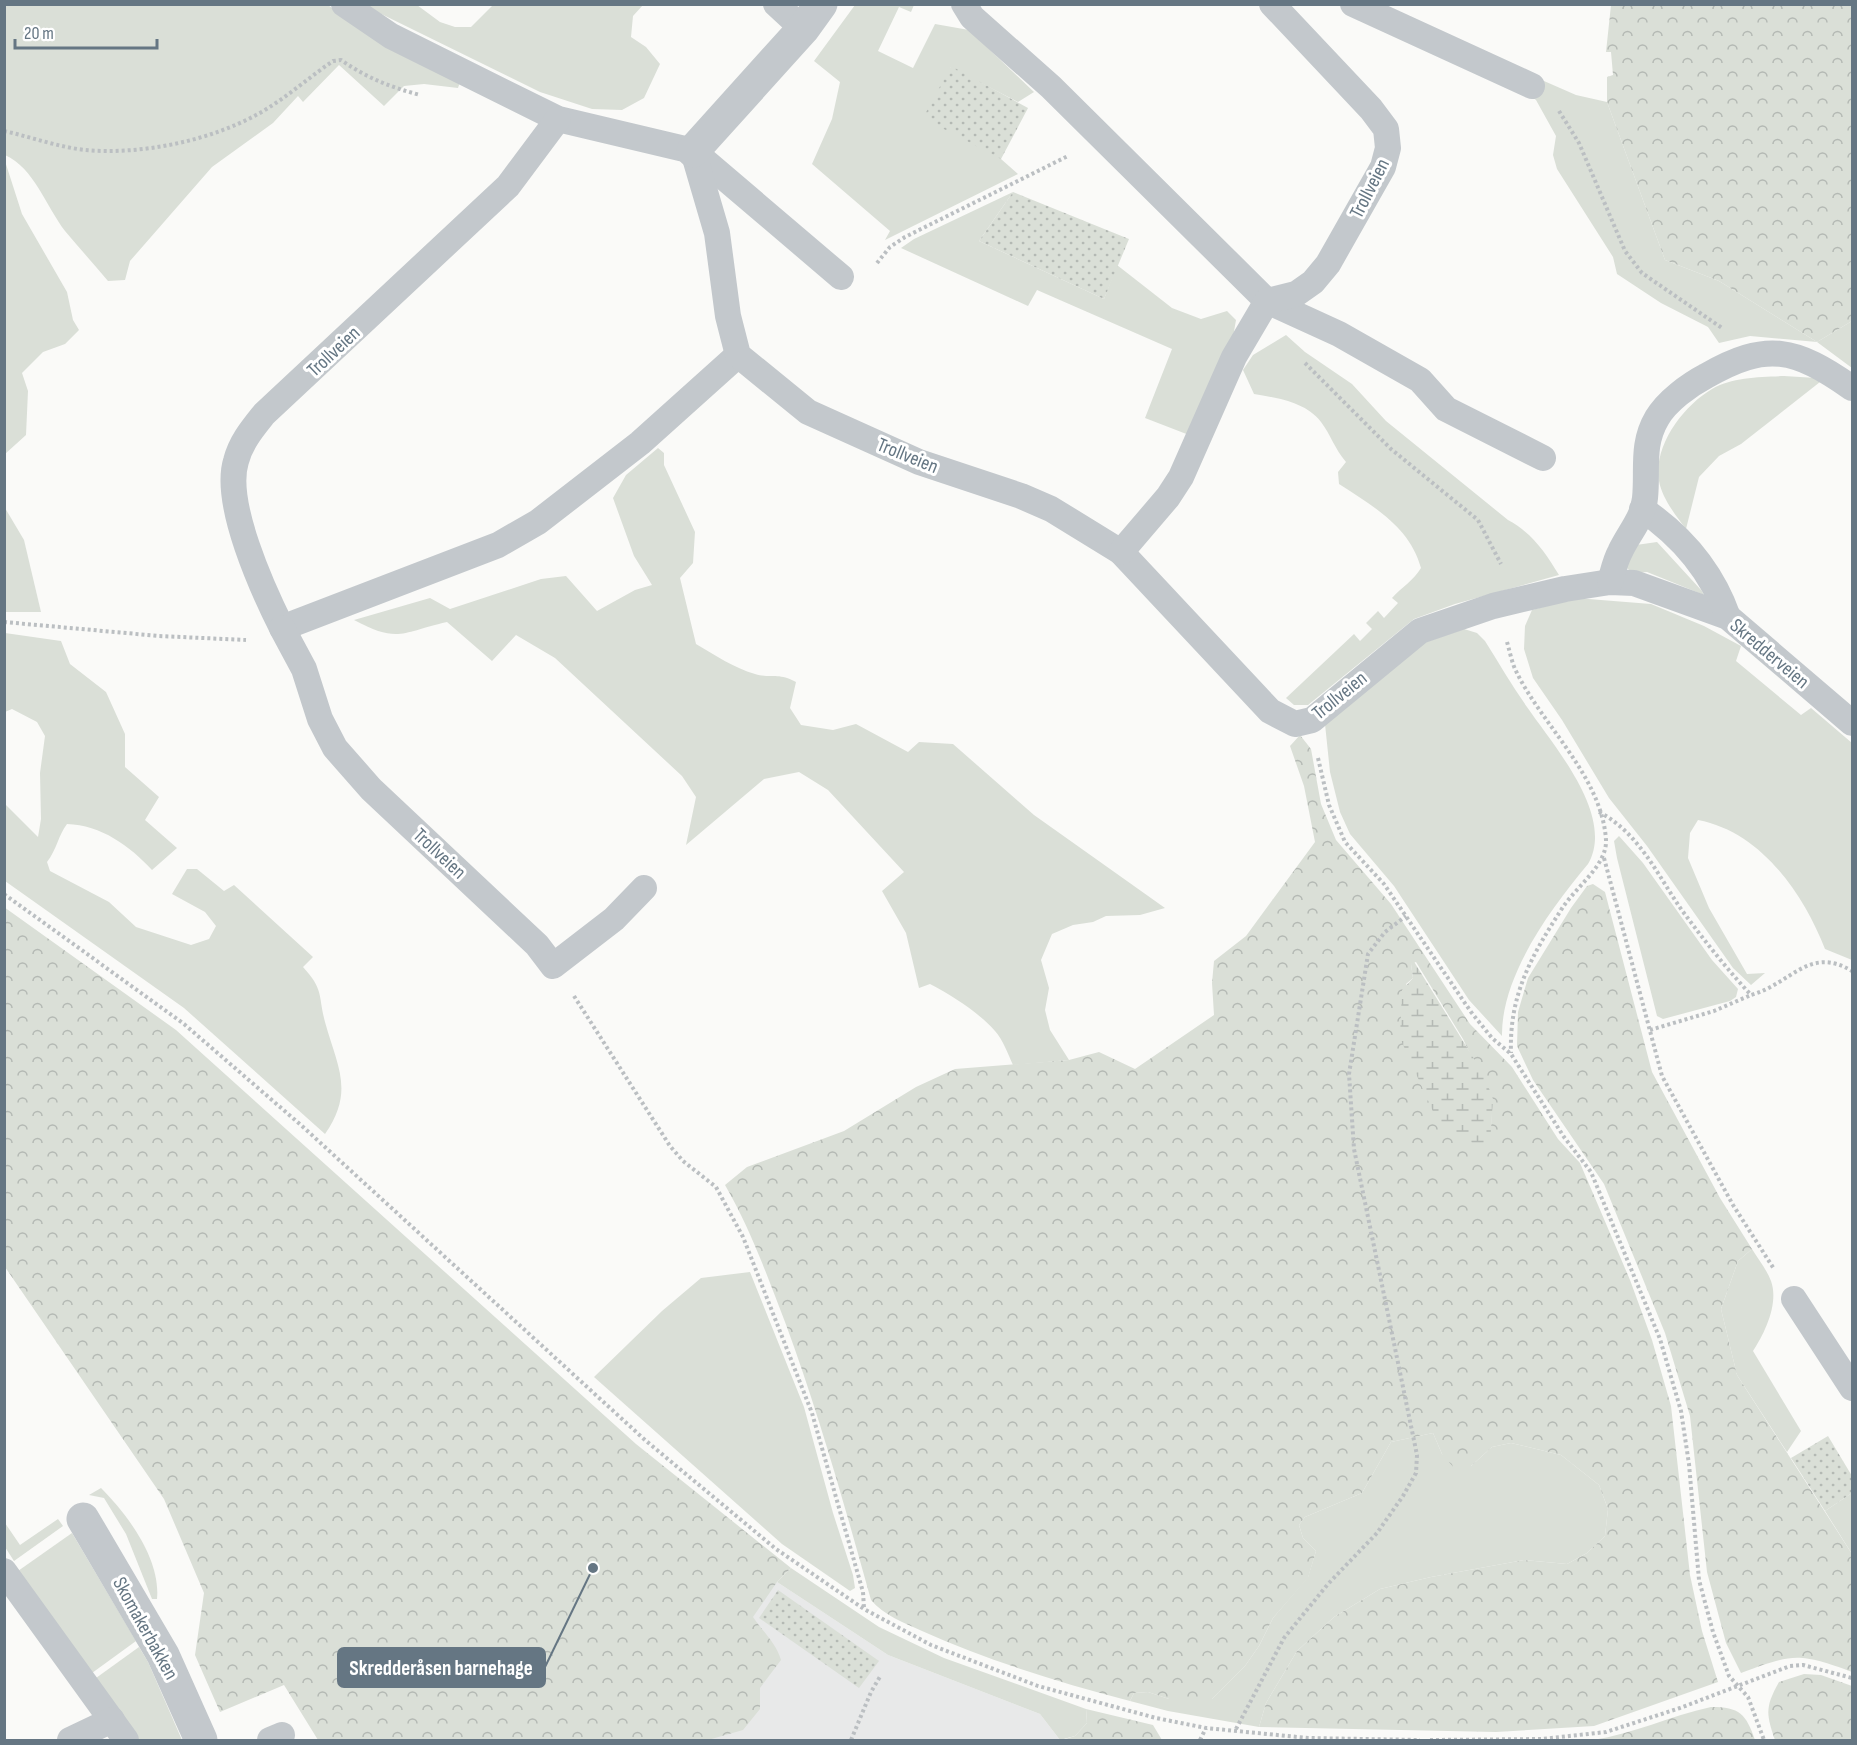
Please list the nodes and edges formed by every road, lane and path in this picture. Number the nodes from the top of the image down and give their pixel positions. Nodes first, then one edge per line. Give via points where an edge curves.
1 (344, 4) edge
2 (776, 4) edge
3 (964, 4) edge
4 (1272, 4) edge
5 (1353, 4) edge
6 (812, 17) edge
7 (1533, 86) joint
8 (424, 97) dead end
9 (558, 119) junction
10 (4, 131) edge
11 (1102, 136) junction
12 (693, 151) junction
13 (841, 277) joint
14 (1264, 308) junction
15 (738, 355) junction
16 (1735, 359) junction
17 (1852, 388) edge
18 (1543, 458) dead end
19 (1642, 509) junction
20 (1121, 552) junction
21 (1610, 582) junction
22 (1493, 606) junction
23 (1728, 617) junction
24 (4, 622) edge
25 (282, 628) junction
26 (1312, 720) junction
27 (1852, 723) edge
28 (1599, 811) junction
29 (1604, 858) junction
30 (644, 888) dead end
31 (4, 894) edge
32 (1406, 916) junction
33 (553, 966) junction
34 (1852, 971) edge
35 (1751, 995) junction
36 (1650, 1030) junction
37 (1511, 1053) junction
38 (1794, 1299) joint
39 (1852, 1388) edge
40 (82, 1518) dead end
41 (4, 1570) edge
42 (864, 1609) junction
43 (882, 1676) dead end
44 (1852, 1678) edge
45 (1738, 1686) junction
46 (1206, 1728) junction
47 (1236, 1729) junction
48 (119, 1730) edge
49 (1309, 1739) edge
50 (70, 1740) edge
51 (201, 1740) edge
52 (851, 1740) edge
53 (1200, 1740) edge
54 (1420, 1740) edge
55 (1430, 1740) edge
56 (1764, 1740) edge

1 - 9 lane via 391,36
2 - 6 lane
3 - 11 lane via 972,16
4 - 14 lane, Trollveien via 1371,109 1386,129 1389,148 1383,167 1328,264 1296,294
5 - 7 lane
6 - 12 street
7 - 16 path via 1554,104 1579,143 1625,252 1660,287 1718,323 1731,340
8 - 10 path via 365,77 341,60 333,61 259,114 226,129 173,142 120,152 82,149
9 - 12 lane
9 - 25 lane, Trollveien via 508,186 264,414 243,442 235,464 238,510 246,544
11 - 13 path via 1088,148 905,237 876,264
11 - 14 lane
12 - 13 lane
12 - 15 lane via 717,233 728,316
14 - 18 lane via 1339,334 1420,380 1446,409
14 - 20 lane via 1234,357 1172,490
14 - 22 path via 1391,449 1478,520 1502,567 1504,587 1491,591
15 - 20 lane, Trollveien via 808,412 920,462 1022,496
15 - 25 lane via 640,442 538,522 498,545
16 - 17 lane via 1768,352 1796,357 1835,375
16 - 19 lane via 1696,381 1658,417 1648,439
19 - 21 lane via 1619,553
19 - 23 lane via 1663,523 1707,571
20 - 26 lane, Trollveien via 1270,711 1294,724
21 - 22 lane, Trollveien
21 - 23 lane, Skredderveien via 1634,583
22 - 26 lane, Trollveien via 1420,631
22 - 28 path via 1516,672 1588,783
23 - 27 lane, Skredderveien
24 - 25 path via 247,640
25 - 33 lane, Trollveien via 304,669 320,719 335,748 371,789 537,945
26 - 32 path via 1320,770 1345,842 1384,884
28 - 29 path via 1606,839
28 - 35 path via 1617,821 1641,847 1702,939
29 - 36 path
29 - 37 path via 1564,906 1519,983 1510,1026
30 - 33 lane via 614,919
31 - 42 path via 184,1024 302,1126 645,1440 776,1549
32 - 37 path via 1471,1012 1492,1038
32 - 47 path via 1385,932 1368,954 1349,1074 1354,1149 1417,1455 1416,1473 1377,1533 1284,1638
33 - 42 path via 670,1146 716,1187 743,1238 812,1413 863,1592
34 - 35 path via 1823,960 1804,965 1769,990
35 - 36 path via 1714,1011
36 - 38 path via 1662,1076 1733,1205
37 - 45 path via 1591,1172 1660,1339 1681,1412 1699,1580 1729,1676
38 - 39 lane
40 - 51 street, Skomakerbakken via 163,1655
41 - 48 lane
42 - 46 path via 931,1645 1038,1686
43 - 52 path
44 - 45 path via 1803,1665 1790,1666
45 - 55 path via 1606,1732 1542,1739
45 - 56 path via 1754,1710
46 - 47 path
46 - 53 path
47 - 49 path
48 - 50 lane
49 - 54 path

